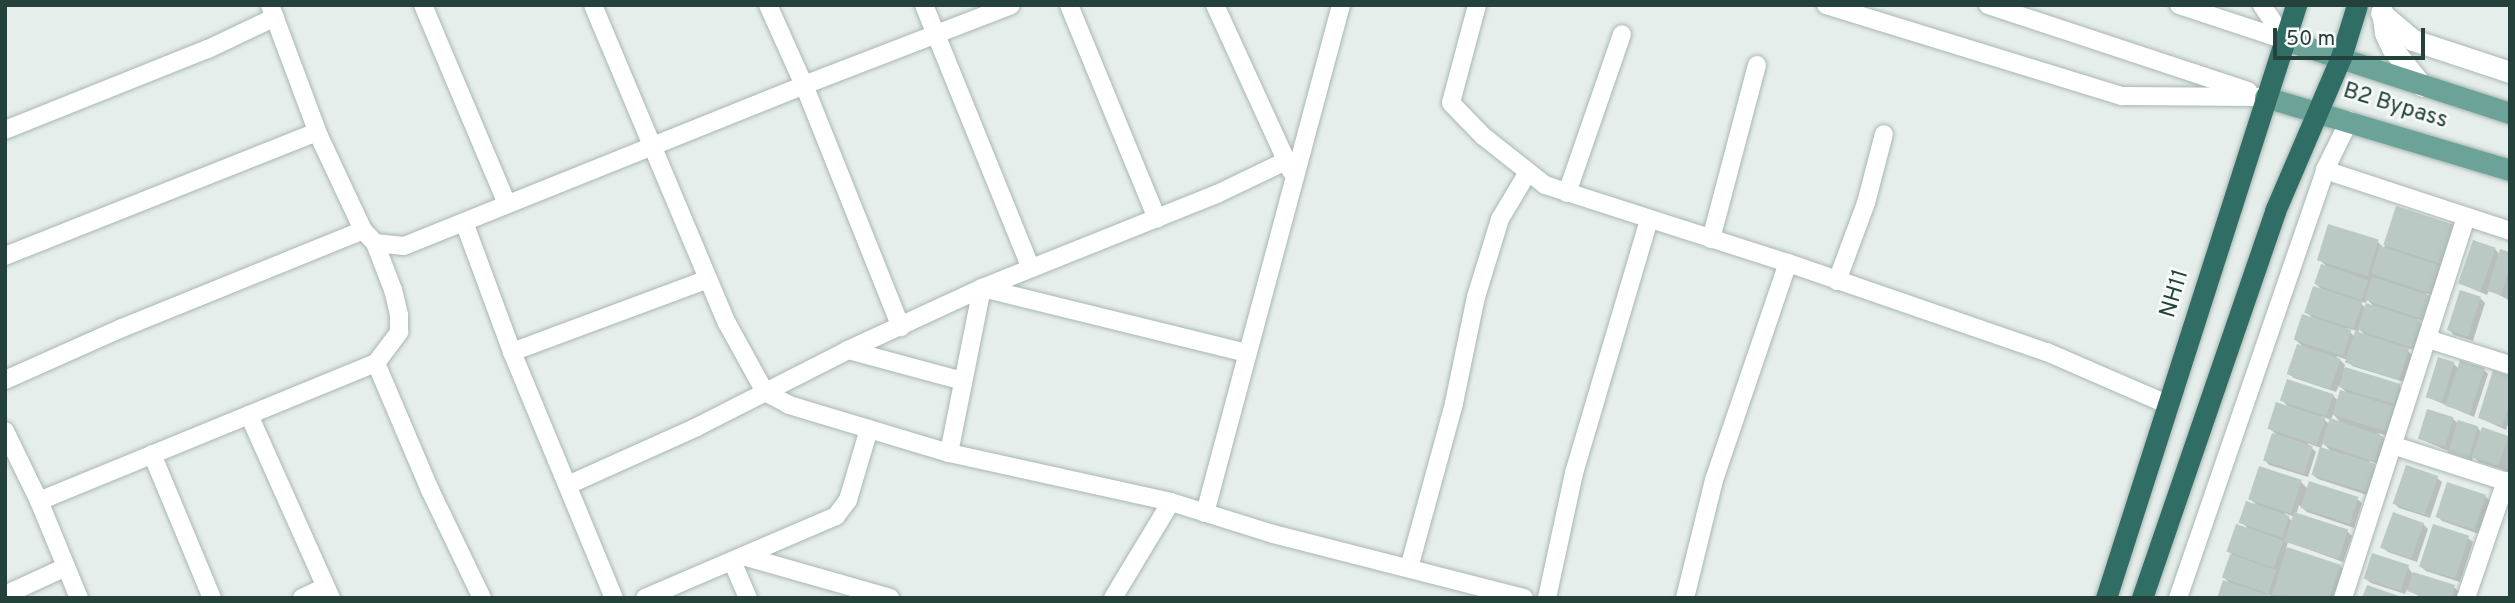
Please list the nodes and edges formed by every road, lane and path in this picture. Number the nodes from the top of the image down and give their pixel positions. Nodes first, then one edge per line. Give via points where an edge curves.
1 (423, 5) edge
2 (593, 5) edge
3 (768, 5) edge
4 (924, 5) edge
5 (1011, 5) edge
6 (1069, 5) edge
7 (1215, 5) edge
8 (1341, 5) edge
9 (1477, 5) edge
10 (1826, 5) edge
11 (1988, 5) edge
12 (2179, 5) edge
13 (2262, 5) edge
14 (2296, 5) edge
15 (2357, 5) edge
16 (2383, 9) edge
17 (272, 11) edge
18 (936, 33) junction
19 (1622, 34) dead end
20 (2285, 40) junction
21 (2341, 57) junction
22 (1757, 65) dead end
23 (2510, 72) edge
24 (804, 85) junction
25 (2422, 86) junction
26 (2264, 97) junction
27 (2319, 111) junction
28 (2510, 113) edge
29 (2349, 121) junction
30 (5, 130) edge
31 (317, 132) junction
32 (1884, 134) dead end
33 (652, 148) junction
34 (1286, 161) junction
35 (2325, 170) junction
36 (2510, 170) edge
37 (1528, 172) junction
38 (1295, 180) junction
39 (1567, 193) junction
40 (507, 204) junction
41 (2466, 217) junction
42 (1157, 219) junction
43 (1649, 220) junction
44 (464, 222) junction
45 (2510, 231) edge
46 (369, 236) junction
47 (1711, 239) junction
48 (5, 256) edge
49 (1788, 263) junction
50 (1031, 268) junction
51 (708, 279) junction
52 (1837, 281) junction
53 (982, 288) junction
54 (901, 327) junction
55 (2428, 339) junction
56 (848, 350) junction
57 (512, 352) junction
58 (1247, 353) junction
59 (376, 363) junction
60 (2510, 365) edge
61 (5, 380) edge
62 (963, 381) junction
63 (765, 393) junction
64 (2169, 405) junction
65 (249, 415) junction
66 (869, 429) junction
67 (5, 431) edge
68 (2395, 446) junction
69 (949, 453) junction
70 (152, 454) junction
71 (2508, 482) edge
72 (568, 485) junction
73 (39, 501) junction
74 (1171, 502) junction
75 (1205, 513) junction
76 (737, 559) junction
77 (66, 567) junction
78 (1409, 568) junction
79 (328, 592) edge
80 (5, 595) edge
81 (79, 598) edge
82 (212, 598) edge
83 (302, 598) edge
84 (482, 598) edge
85 (614, 598) edge
86 (645, 598) edge
87 (748, 598) edge
88 (890, 598) edge
89 (1113, 598) edge
90 (1524, 598) edge
91 (1547, 598) edge
92 (1685, 598) edge
93 (2106, 598) edge
94 (2142, 598) edge
95 (2178, 598) edge
96 (2343, 598) edge
97 (2466, 598) edge

1 - 40 street
2 - 33 street
3 - 24 street
4 - 18 street
5 - 18 street
6 - 42 street
7 - 34 street
8 - 38 street
9 - 37 street via 1451,103
10 - 26 street via 2122,96
11 - 26 street
12 - 20 street
13 - 20 street
14 - 20 highway, NH11
15 - 21 highway
16 - 23 street via 2413,40
16 - 25 street via 2392,48
17 - 30 street via 208,49
17 - 31 street
18 - 24 street
18 - 50 street
19 - 39 street
20 - 21 main road, B2 Bypass
20 - 26 highway, NH11
21 - 25 main road, B2 Bypass
21 - 27 highway
22 - 47 street
24 - 33 street
24 - 54 street
25 - 28 main road, B2 Bypass
26 - 27 main road, B2 Bypass
26 - 64 highway, NH11
27 - 29 main road, B2 Bypass
27 - 94 highway via 2275,211
29 - 35 street
29 - 36 main road, B2 Bypass
31 - 46 street
31 - 48 street
32 - 52 street via 1866,203
33 - 40 street
33 - 51 street
34 - 38 street
34 - 42 street
35 - 41 street
35 - 95 street
37 - 39 street
37 - 78 street via 1500,219 1476,297 1454,403
38 - 58 street
39 - 43 street
40 - 44 street
41 - 45 street
41 - 55 street
42 - 50 street
43 - 47 street
43 - 91 street via 1574,473
44 - 46 street via 404,246
44 - 57 street
46 - 59 street via 399,315 399,332
46 - 61 street via 122,328
47 - 49 street
49 - 52 street
49 - 92 street via 1714,480
50 - 53 street
51 - 57 street
51 - 63 street
52 - 64 street via 2048,352
53 - 54 street
53 - 58 street
53 - 62 street
54 - 56 street
55 - 60 street
55 - 68 street
56 - 62 street
56 - 63 street
57 - 72 street
58 - 75 street
59 - 65 street
59 - 84 street
62 - 69 street
63 - 66 street
63 - 72 street
64 - 93 highway, NH11
65 - 70 street
65 - 79 street
66 - 69 street
66 - 76 street via 848,500 835,516
67 - 73 street
68 - 71 street
68 - 96 street
69 - 74 street
70 - 73 street
70 - 82 street
71 - 97 street
72 - 85 street
73 - 77 street
74 - 75 street
74 - 89 street
75 - 78 street
76 - 86 street
76 - 87 street
76 - 88 street
77 - 80 street
77 - 81 street
78 - 90 street
79 - 83 street

